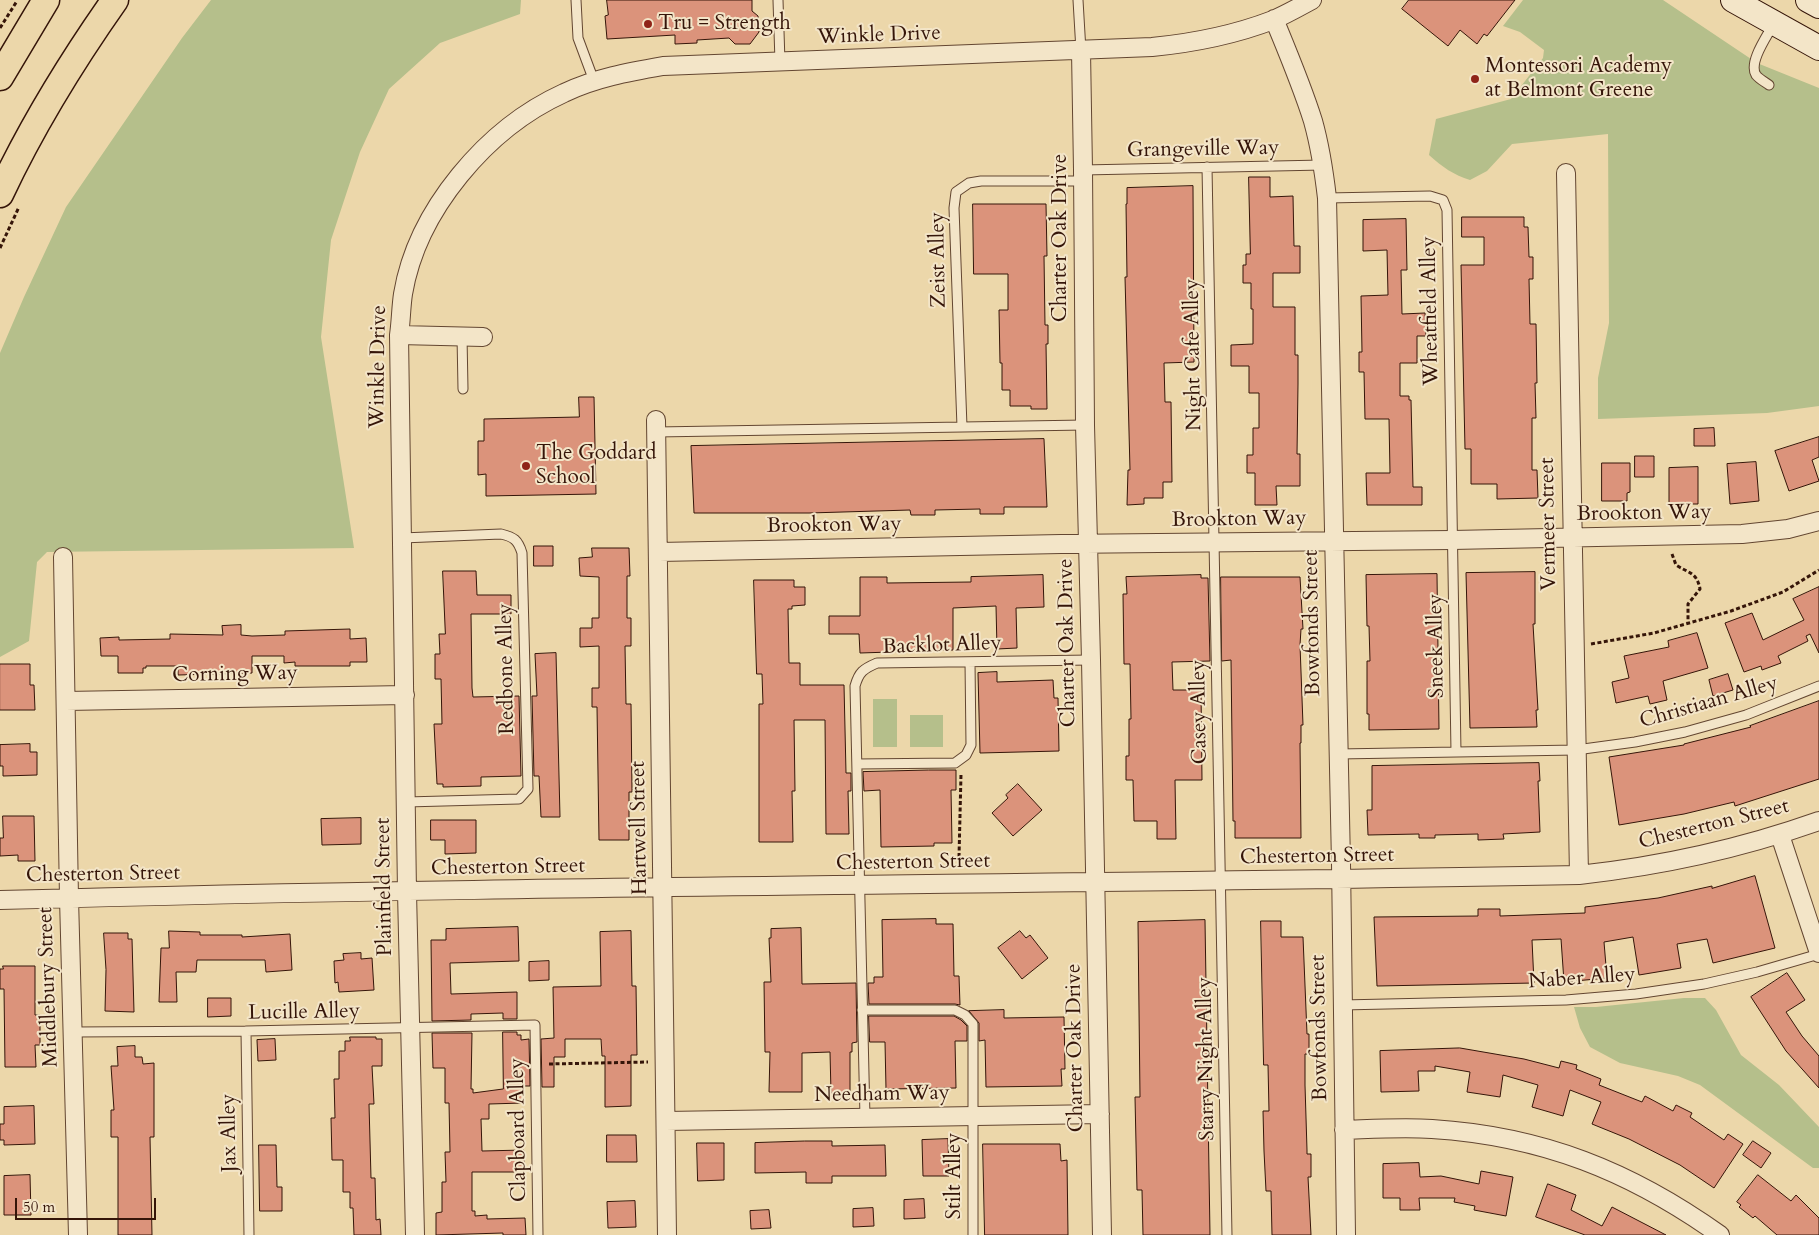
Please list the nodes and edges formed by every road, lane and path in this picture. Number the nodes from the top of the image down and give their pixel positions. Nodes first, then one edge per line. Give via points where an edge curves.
1 (18, 0) edge
2 (46, 0) edge
3 (115, 0) edge
4 (576, 0) edge
5 (778, 0) edge
6 (1078, 0) edge
7 (1312, 0) edge
8 (1733, 0) edge
9 (1808, 0) edge
10 (1819, 6) edge
11 (1274, 19) junction
12 (1774, 23) junction
13 (0, 28) edge
14 (1819, 48) edge
15 (1081, 51) junction
16 (780, 62) junction
17 (0, 76) edge
18 (594, 81) junction
19 (1769, 85) dead end
20 (1323, 165) junction
21 (1207, 168) junction
22 (1566, 173) dead end
23 (1083, 175) junction
24 (1327, 198) junction
25 (10, 199) edge
26 (0, 248) edge
27 (399, 335) junction
28 (462, 336) junction
29 (483, 337) dead end
30 (462, 389) dead end
31 (1085, 424) junction
32 (656, 426) joint
33 (962, 427) junction
34 (1819, 521) edge
35 (402, 538) junction
36 (1572, 538) junction
37 (1452, 540) junction
38 (1334, 541) junction
39 (1214, 542) junction
40 (1088, 544) junction
41 (658, 552) junction
42 (1672, 554) dead end
43 (64, 557) dead end
44 (1819, 570) edge
45 (1688, 623) junction
46 (1591, 644) dead end
47 (1091, 660) junction
48 (970, 662) junction
49 (1819, 686) edge
50 (405, 695) junction
51 (66, 701) junction
52 (1576, 750) junction
53 (1456, 752) junction
54 (1338, 754) junction
55 (961, 759) junction
56 (857, 764) junction
57 (406, 802) junction
58 (1819, 820) edge
59 (1780, 835) junction
60 (959, 857) dead end
61 (1579, 875) junction
62 (1340, 880) junction
63 (1221, 882) junction
64 (1095, 883) junction
65 (860, 886) junction
66 (663, 887) junction
67 (407, 892) junction
68 (69, 898) junction
69 (0, 900) edge
70 (1819, 954) edge
71 (1342, 1005) junction
72 (862, 1010) junction
73 (536, 1025) joint
74 (411, 1028) junction
75 (246, 1031) junction
76 (74, 1032) junction
77 (665, 1061) junction
78 (536, 1064) junction
79 (1100, 1114) junction
80 (972, 1116) junction
81 (865, 1118) junction
82 (666, 1121) junction
83 (1344, 1130) junction
84 (78, 1235) edge
85 (249, 1235) edge
86 (415, 1235) edge
87 (538, 1235) edge
88 (667, 1235) edge
89 (973, 1235) edge
90 (1102, 1235) edge
91 (1228, 1235) edge
92 (1346, 1235) edge
93 (1720, 1235) edge

1 - 13 path
2 - 17 main road
3 - 25 main road via 86,40 46,108
4 - 18 lane via 578,38
5 - 16 lane
6 - 15 lane
7 - 11 street, Winkle Drive
8 - 12 street
9 - 10 street
11 - 15 street, Winkle Drive via 1196,42
11 - 20 street, Bowfonds Street via 1308,106
12 - 14 street
12 - 19 lane via 1756,56 1754,67 1756,76
15 - 16 street, Winkle Drive
15 - 23 street, Charter Oak Drive
16 - 18 street, Winkle Drive via 663,66
18 - 27 street, Winkle Drive via 563,93 504,130 454,181 423,232 413,258 403,293
20 - 21 lane, Grangeville Way
20 - 24 street, Bowfonds Street
21 - 23 lane, Grangeville Way
21 - 39 lane, Night Cafe Alley
22 - 36 street, Vermeer Street
23 - 31 street, Charter Oak Drive
23 - 33 lane, Zeist Alley via 969,182 956,192
24 - 37 lane, Wheatfield Alley via 1430,196 1443,200 1447,210
24 - 38 street, Bowfonds Street
25 - 26 path
27 - 28 street
27 - 35 street, Winkle Drive
28 - 29 street
28 - 30 lane
31 - 33 lane
31 - 40 street, Charter Oak Drive
32 - 33 lane
32 - 41 street, Hartwell Street
34 - 36 street, Brookton Way via 1788,529 1742,534
35 - 50 street, Plainfield Street
35 - 57 lane, Redbone Alley via 501,534 519,542 522,553 528,789 519,799
36 - 37 street, Brookton Way
36 - 52 street, Vermeer Street
37 - 38 street, Brookton Way
37 - 53 lane, Sneek Alley
38 - 39 street, Brookton Way
38 - 54 street, Bowfonds Street
39 - 40 street, Brookton Way
39 - 63 lane, Casey Alley
40 - 41 street, Brookton Way
40 - 47 street, Charter Oak Drive
41 - 66 street, Hartwell Street
42 - 45 path via 1676,565 1692,573 1700,589 1688,604
43 - 51 street, Middlebury Street
44 - 45 path via 1783,592
45 - 46 path via 1654,633
47 - 48 lane, Backlot Alley
47 - 64 street, Charter Oak Drive
48 - 55 lane via 970,745
48 - 56 lane, Backlot Alley via 877,663 865,668 855,686
49 - 52 lane, Christiaan Alley via 1746,715 1685,732
50 - 51 street, Corning Way
50 - 57 street, Plainfield Street
51 - 68 street, Middlebury Street
52 - 53 lane
52 - 61 street, Vermeer Street
53 - 54 lane
54 - 62 street, Bowfonds Street
55 - 56 lane via 955,763
55 - 60 path
56 - 65 lane, Backlot Alley
57 - 67 street, Plainfield Street
58 - 59 street, Chesterton Street
59 - 61 street, Chesterton Street via 1708,855
59 - 70 street
61 - 62 street, Chesterton Street
62 - 63 street, Chesterton Street
62 - 71 street, Bowfonds Street
63 - 64 street, Chesterton Street
63 - 91 lane, Starry Night Alley
64 - 65 street, Chesterton Street
64 - 79 street, Charter Oak Drive
65 - 66 street, Chesterton Street
65 - 72 lane, Backlot Alley
66 - 67 street, Chesterton Street
66 - 77 street, Hartwell Street
67 - 68 street, Chesterton Street
67 - 74 street, Plainfield Street
68 - 69 street, Chesterton Street
68 - 76 street, Middlebury Street
70 - 71 lane, Naber Alley via 1713,982 1636,994 1566,1000
71 - 83 street, Bowfonds Street
72 - 80 lane, Stilt Alley via 955,1010 965,1015 973,1024
72 - 81 lane, Backlot Alley
73 - 74 lane, Lucille Alley
73 - 78 lane, Clapboard Alley
74 - 75 lane, Lucille Alley
74 - 86 street, Plainfield Street
75 - 76 lane, Lucille Alley
75 - 85 lane, Jax Alley
76 - 84 street, Middlebury Street
77 - 78 path
77 - 82 street, Hartwell Street
78 - 87 lane, Clapboard Alley
79 - 80 street, Needham Way
79 - 90 street, Charter Oak Drive
80 - 81 street, Needham Way
80 - 89 lane, Stilt Alley
81 - 82 street, Needham Way
82 - 88 street, Hartwell Street
83 - 92 street, Bowfonds Street
83 - 93 street via 1430,1129 1475,1133 1563,1153 1646,1188

